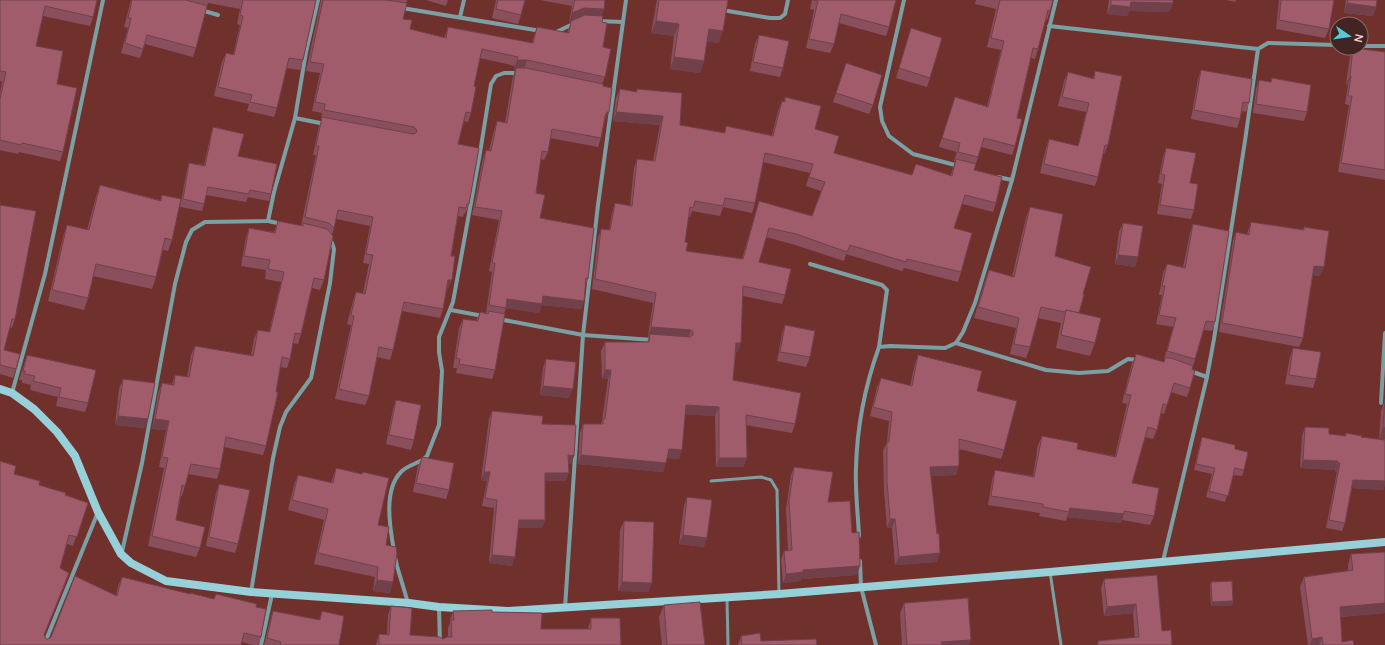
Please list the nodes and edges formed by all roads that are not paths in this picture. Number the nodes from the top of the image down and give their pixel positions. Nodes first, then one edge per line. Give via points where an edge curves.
1 (103, 0) edge
2 (318, 0) edge
3 (464, 0) edge
4 (626, 0) edge
5 (788, 0) edge
6 (904, 0) edge
7 (1056, 0) edge
8 (400, 8) edge
9 (197, 9) edge
10 (728, 11) edge
11 (218, 15) dead end
12 (460, 17) junction
13 (595, 21) edge
14 (623, 22) junction
15 (574, 24) edge
16 (1050, 26) junction
17 (1329, 45) edge
18 (1369, 46) edge
19 (1385, 46) edge
20 (1258, 48) junction
21 (523, 73) edge
22 (606, 90) edge
23 (614, 92) junction
24 (296, 118) junction
25 (334, 126) edge
26 (966, 168) edge
27 (997, 176) edge
28 (1012, 180) junction
29 (268, 221) junction
30 (287, 225) edge
31 (325, 236) edge
32 (810, 264) dead end
33 (451, 310) junction
34 (490, 317) edge
35 (497, 319) edge
36 (1385, 333) edge
37 (583, 335) junction
38 (657, 341) edge
39 (956, 343) junction
40 (879, 347) junction
41 (1144, 361) edge
42 (1187, 370) edge
43 (1207, 377) junction
44 (0, 389) edge
45 (12, 393) junction
46 (1381, 403) dead end
47 (711, 481) dead end
48 (98, 512) junction
49 (859, 539) edge
50 (1385, 542) edge
51 (121, 554) junction
52 (860, 555) edge
53 (1164, 561) junction
54 (1050, 572) junction
55 (861, 587) junction
56 (251, 592) junction
57 (272, 593) junction
58 (779, 594) junction
59 (727, 596) junction
60 (409, 603) junction
61 (439, 607) junction
62 (564, 608) junction
63 (44, 645) edge
64 (261, 645) edge
65 (440, 645) edge
66 (728, 645) edge
67 (876, 645) edge
68 (1062, 645) edge

1 - 45 street via 45,274
2 - 24 street via 306,52
3 - 12 street
4 - 14 street
5 - 10 street via 785,14 780,18
6 - 26 street via 880,107 882,120 889,136 913,154
7 - 16 street
8 - 12 street
9 - 11 street
12 - 15 street via 553,33
13 - 14 street
14 - 23 street
16 - 20 street
16 - 28 street
17 - 20 street via 1268,43
18 - 19 street
20 - 43 street
21 - 33 street via 504,73 496,76 491,84
22 - 23 street
23 - 37 street
24 - 25 street
24 - 29 street
27 - 28 street
28 - 39 street via 975,303
29 - 30 street
29 - 51 street via 205,222 192,230 186,242 175,284 142,463
31 - 56 street via 334,249 330,283 311,378 286,412 280,427
32 - 40 street via 882,284 887,290
33 - 34 street
33 - 60 street via 439,337 442,371 439,425 427,456 401,471 391,495 389,521 397,566
35 - 37 street
36 - 46 street
37 - 38 street
37 - 62 street
39 - 40 street via 945,348
39 - 41 street via 1046,370 1108,371 1128,359
40 - 49 street via 860,414 856,468
42 - 43 street
43 - 53 street
44 - 45 street
45 - 48 street via 34,409 57,432 75,456
47 - 58 lane via 761,477 771,480 777,490
48 - 51 street
48 - 63 street
50 - 53 street
51 - 56 street via 131,563 166,581
52 - 55 street
53 - 54 street
54 - 55 street
54 - 68 lane
55 - 58 street
55 - 67 street
56 - 57 street
57 - 60 street
57 - 64 street
58 - 59 street
59 - 62 street
59 - 66 lane
60 - 61 street
61 - 62 street via 508,610
61 - 65 street

